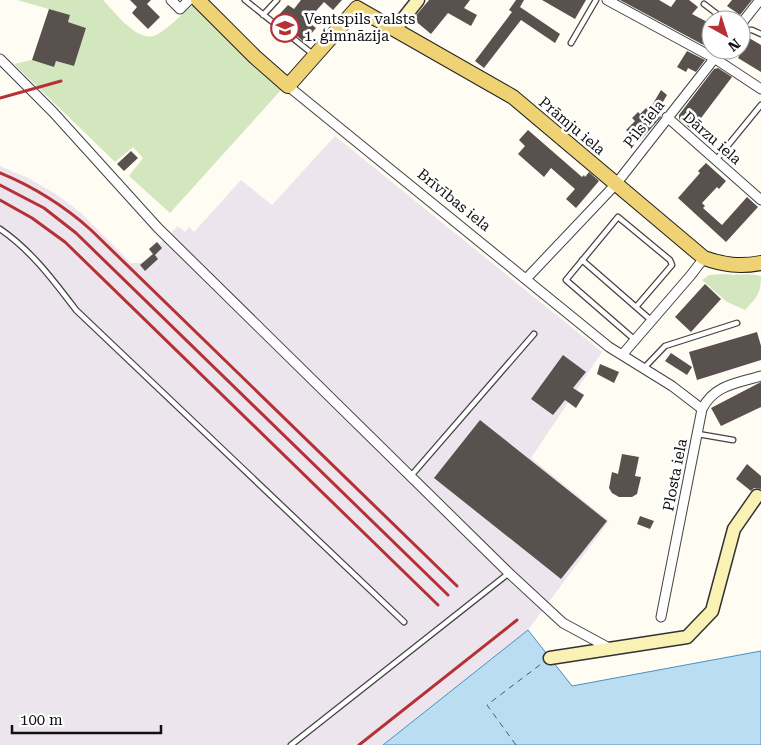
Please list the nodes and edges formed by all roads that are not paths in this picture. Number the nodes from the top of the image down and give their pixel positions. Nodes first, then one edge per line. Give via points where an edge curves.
1 (171, 0) edge
2 (189, 0) edge
3 (198, 0) edge
4 (245, 0) edge
5 (278, 0) edge
6 (418, 0) edge
7 (596, 0) edge
8 (606, 0) edge
9 (760, 0) edge
10 (360, 4) edge
11 (704, 4) dead end
12 (712, 10) edge
13 (751, 11) edge
14 (263, 15) junction
15 (395, 29) junction
16 (571, 43) dead end
17 (701, 51) edge
18 (315, 56) junction
19 (1, 60) edge
20 (712, 60) edge
21 (717, 60) edge
22 (288, 86) junction
23 (761, 89) edge
24 (761, 106) edge
25 (667, 117) junction
26 (716, 161) junction
27 (616, 184) junction
28 (760, 196) edge
29 (0, 229) edge
30 (704, 258) junction
31 (582, 260) junction
32 (761, 263) edge
33 (526, 280) junction
34 (636, 307) junction
35 (652, 320) junction
36 (737, 322) dead end
37 (534, 334) dead end
38 (635, 340) junction
39 (622, 355) junction
40 (643, 368) junction
41 (761, 376) edge
42 (702, 409) junction
43 (697, 433) junction
44 (733, 440) dead end
45 (410, 476) junction
46 (757, 496) dead end
47 (508, 574) junction
48 (661, 617) dead end
49 (404, 622) dead end
50 (611, 649) junction
51 (550, 658) dead end
52 (291, 745) edge

1 - 2 street via 180,9
3 - 22 main road, Brīvības iela
4 - 14 lane
5 - 14 lane
6 - 15 street
7 - 16 lane
8 - 17 street
9 - 13 street
10 - 15 main road, Prāmju iela
10 - 18 main road
11 - 12 lane
14 - 18 lane
15 - 27 main road, Prāmju iela via 512,97
18 - 22 main road
19 - 45 street via 158,228
20 - 25 street, Pils iela
21 - 23 street
22 - 33 street, Brīvības iela
24 - 26 lane
25 - 26 street, Dārzu iela
25 - 27 street, Pils iela
26 - 28 street, Dārzu iela
27 - 30 main road, Prāmju iela
27 - 33 street, Pils iela
29 - 49 lane via 14,238 48,273 76,310
30 - 32 main road, Prāmju iela via 733,266
30 - 35 street
31 - 34 lane
31 - 34 lane via 618,217 670,260 670,268
31 - 38 lane via 566,280
33 - 39 street, Brīvības iela
34 - 35 lane
35 - 38 street
36 - 40 lane via 665,346
37 - 45 lane
38 - 39 street
39 - 40 street, Brīvības iela
40 - 42 street, Brīvības iela
41 - 42 street, Plosta iela via 720,388 707,399
42 - 43 street, Plosta iela
43 - 44 lane
43 - 48 street, Plosta iela
45 - 47 street
46 - 50 street via 734,529 712,610 687,637
47 - 50 street via 563,623
47 - 52 lane
50 - 51 street

